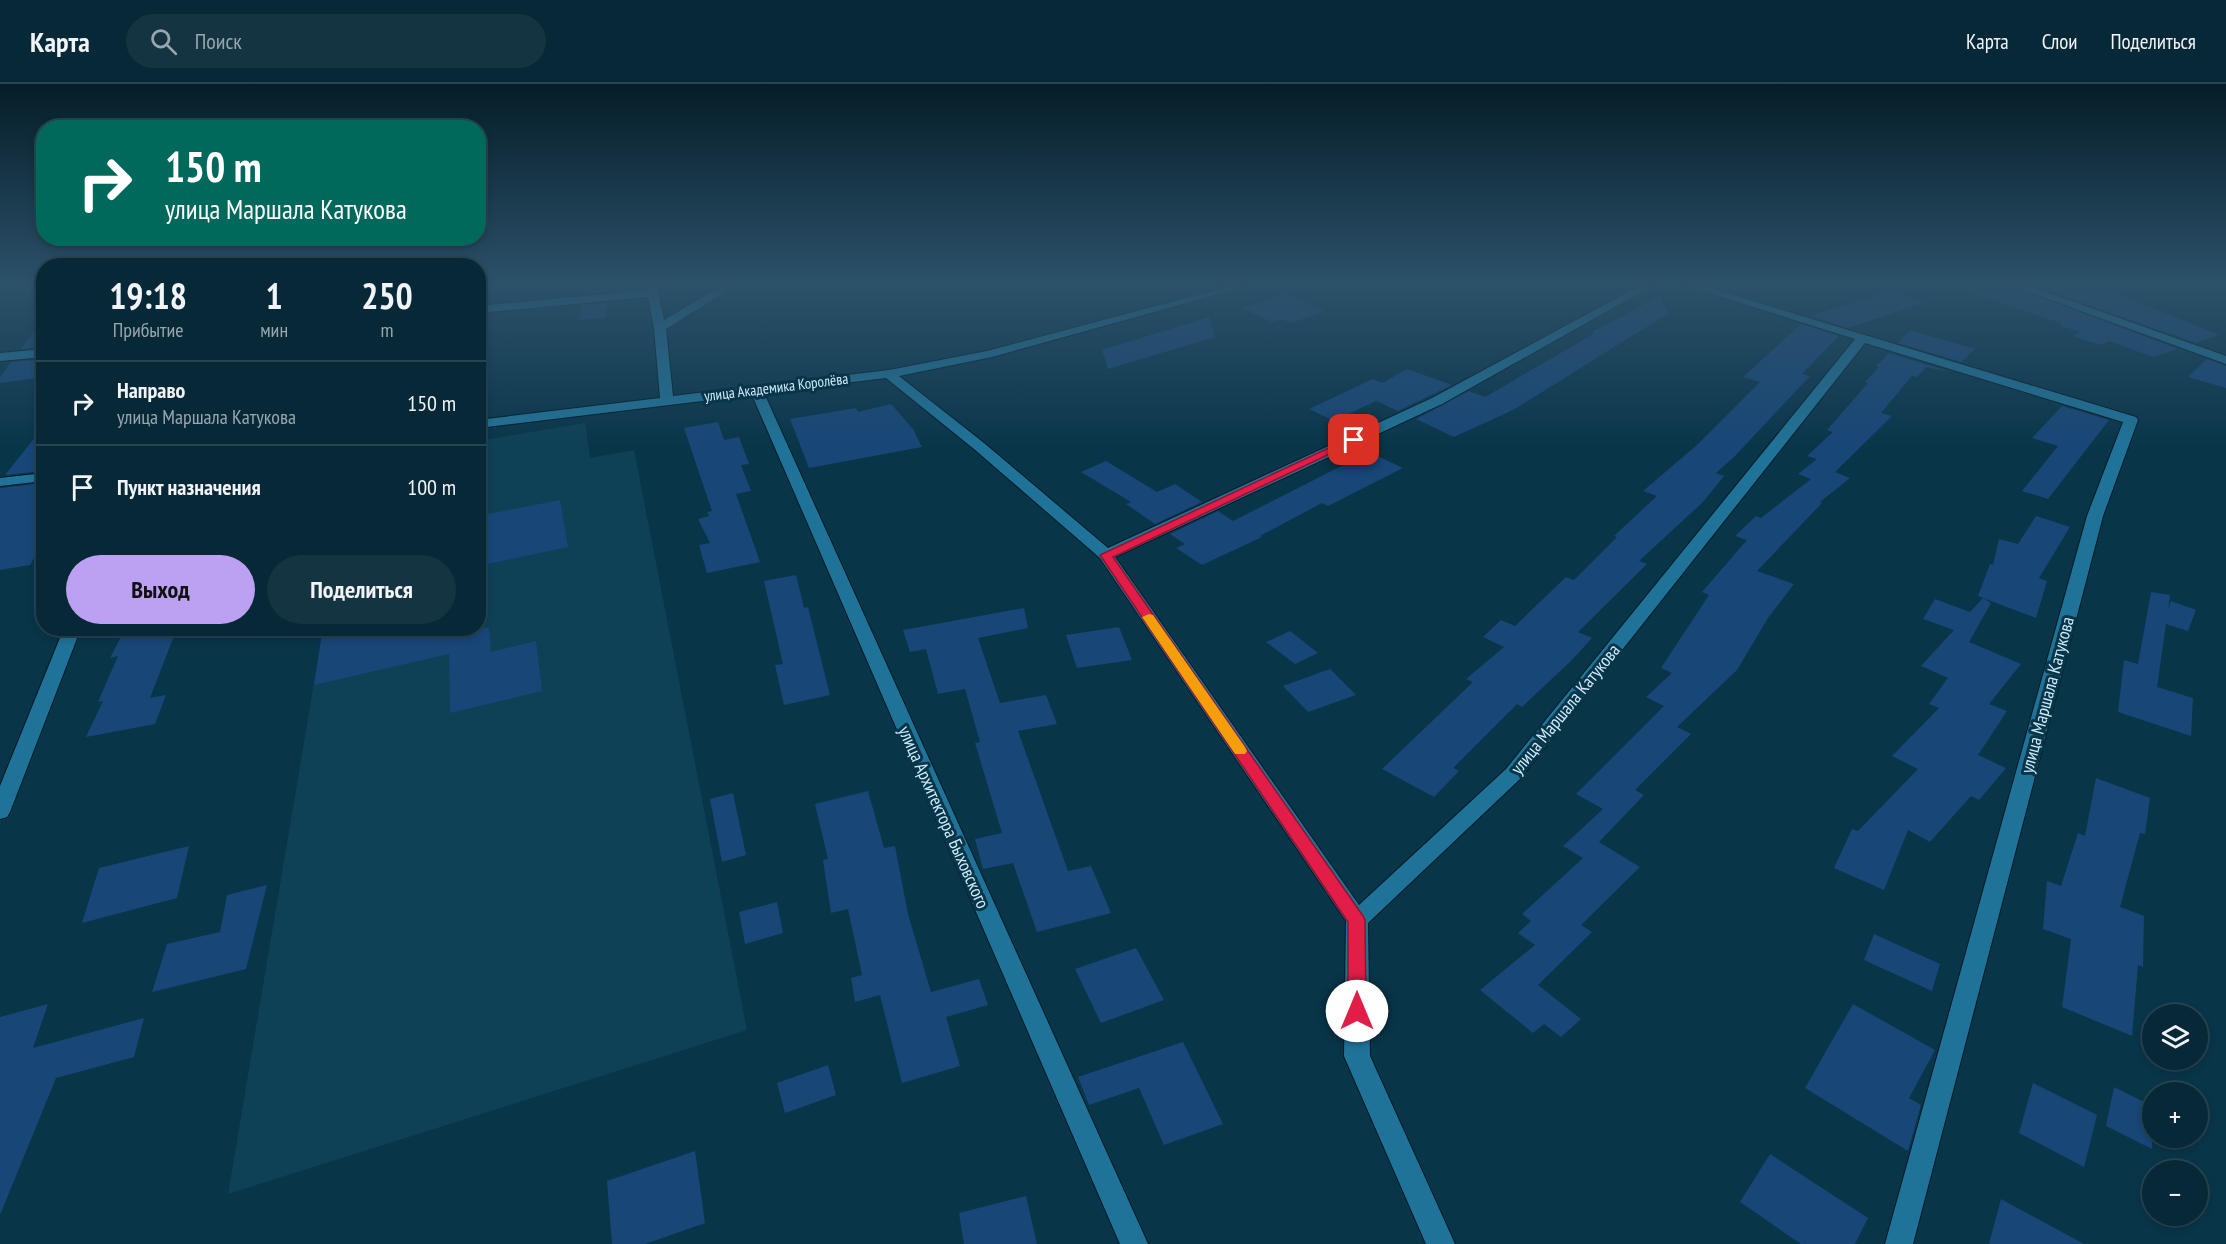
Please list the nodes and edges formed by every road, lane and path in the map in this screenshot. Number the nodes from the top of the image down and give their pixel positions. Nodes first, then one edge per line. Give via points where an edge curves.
1 (661, 340) edge
2 (1040, 340) edge
3 (1548, 340) edge
4 (1860, 340) edge
5 (1873, 340) edge
6 (2170, 340) edge
7 (36, 353) edge
8 (0, 357) edge
9 (2226, 360) edge
10 (889, 374) junction
11 (756, 389) junction
12 (668, 401) junction
13 (486, 423) edge
14 (36, 478) edge
15 (0, 482) edge
16 (1106, 555) junction
17 (70, 636) edge
18 (0, 812) edge
19 (1357, 920) junction
20 (1134, 1244) edge
21 (1441, 1244) edge
22 (1899, 1244) edge

1 - 12 street
2 - 10 street, улица Академика Королёва
3 - 16 street via 1437,401
4 - 19 street, улица Маршала Катукова via 1513,774
5 - 22 street, улица Маршала Катукова via 2131,420 2095,516
6 - 9 street
7 - 8 street
10 - 11 street, улица Академика Королёва
10 - 16 street
11 - 12 street, улица Академика Королёва
11 - 20 street, улица Архитектора Быховского
12 - 13 street, улица Академика Королёва
14 - 15 street
16 - 19 street
17 - 18 street
19 - 21 street via 1357,1056

